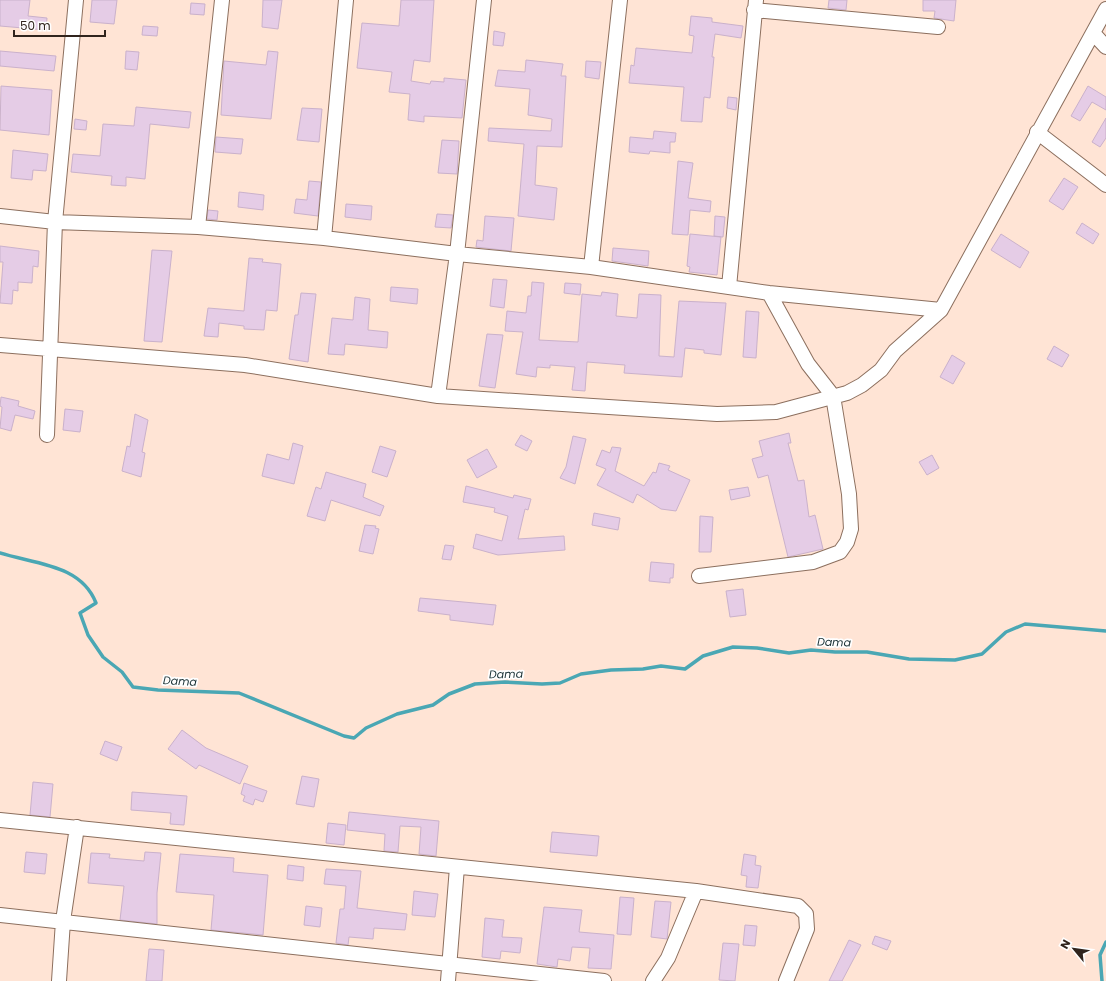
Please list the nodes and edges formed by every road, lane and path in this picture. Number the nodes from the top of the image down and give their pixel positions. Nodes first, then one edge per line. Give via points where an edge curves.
1 (76, 0) edge
2 (222, 0) edge
3 (346, 0) edge
4 (484, 0) edge
5 (620, 0) edge
6 (755, 5) edge
7 (1106, 9) edge
8 (938, 27) dead end
9 (1093, 33) junction
10 (1106, 47) edge
11 (1037, 132) junction
12 (1104, 179) edge
13 (0, 216) edge
14 (55, 222) junction
15 (198, 227) junction
16 (324, 238) junction
17 (456, 254) junction
18 (590, 267) junction
19 (729, 287) junction
20 (769, 293) junction
21 (941, 310) junction
22 (0, 345) edge
23 (49, 350) junction
24 (438, 396) junction
25 (833, 396) junction
26 (47, 435) dead end
27 (699, 576) dead end
28 (0, 820) edge
29 (77, 827) junction
30 (457, 867) junction
31 (696, 891) junction
32 (0, 915) edge
33 (63, 921) junction
34 (450, 965) junction
35 (58, 981) edge
36 (448, 981) edge
37 (604, 981) edge
38 (653, 981) edge
39 (786, 981) edge

1 - 14 street
2 - 15 street
3 - 16 street
4 - 17 street
5 - 18 street
6 - 8 street
6 - 19 street
7 - 9 street
9 - 10 street
9 - 11 street
11 - 12 street
11 - 21 street
13 - 14 street
14 - 15 street
14 - 23 street
15 - 16 street
16 - 17 street
17 - 18 street
17 - 24 street
18 - 19 street
19 - 20 street
20 - 21 street
20 - 25 street via 808,364
21 - 25 street via 896,351 876,374 862,385
22 - 23 street
23 - 24 street via 245,366
23 - 26 street
24 - 25 street via 717,414 776,412
25 - 27 street via 849,494 851,529 847,542 840,552 813,562
28 - 29 street
29 - 30 street
29 - 33 street
30 - 31 street
30 - 34 street
31 - 38 street via 668,958
31 - 39 street via 798,906 806,914 807,929
32 - 33 street
33 - 34 street
33 - 35 street
34 - 36 street
34 - 37 street

